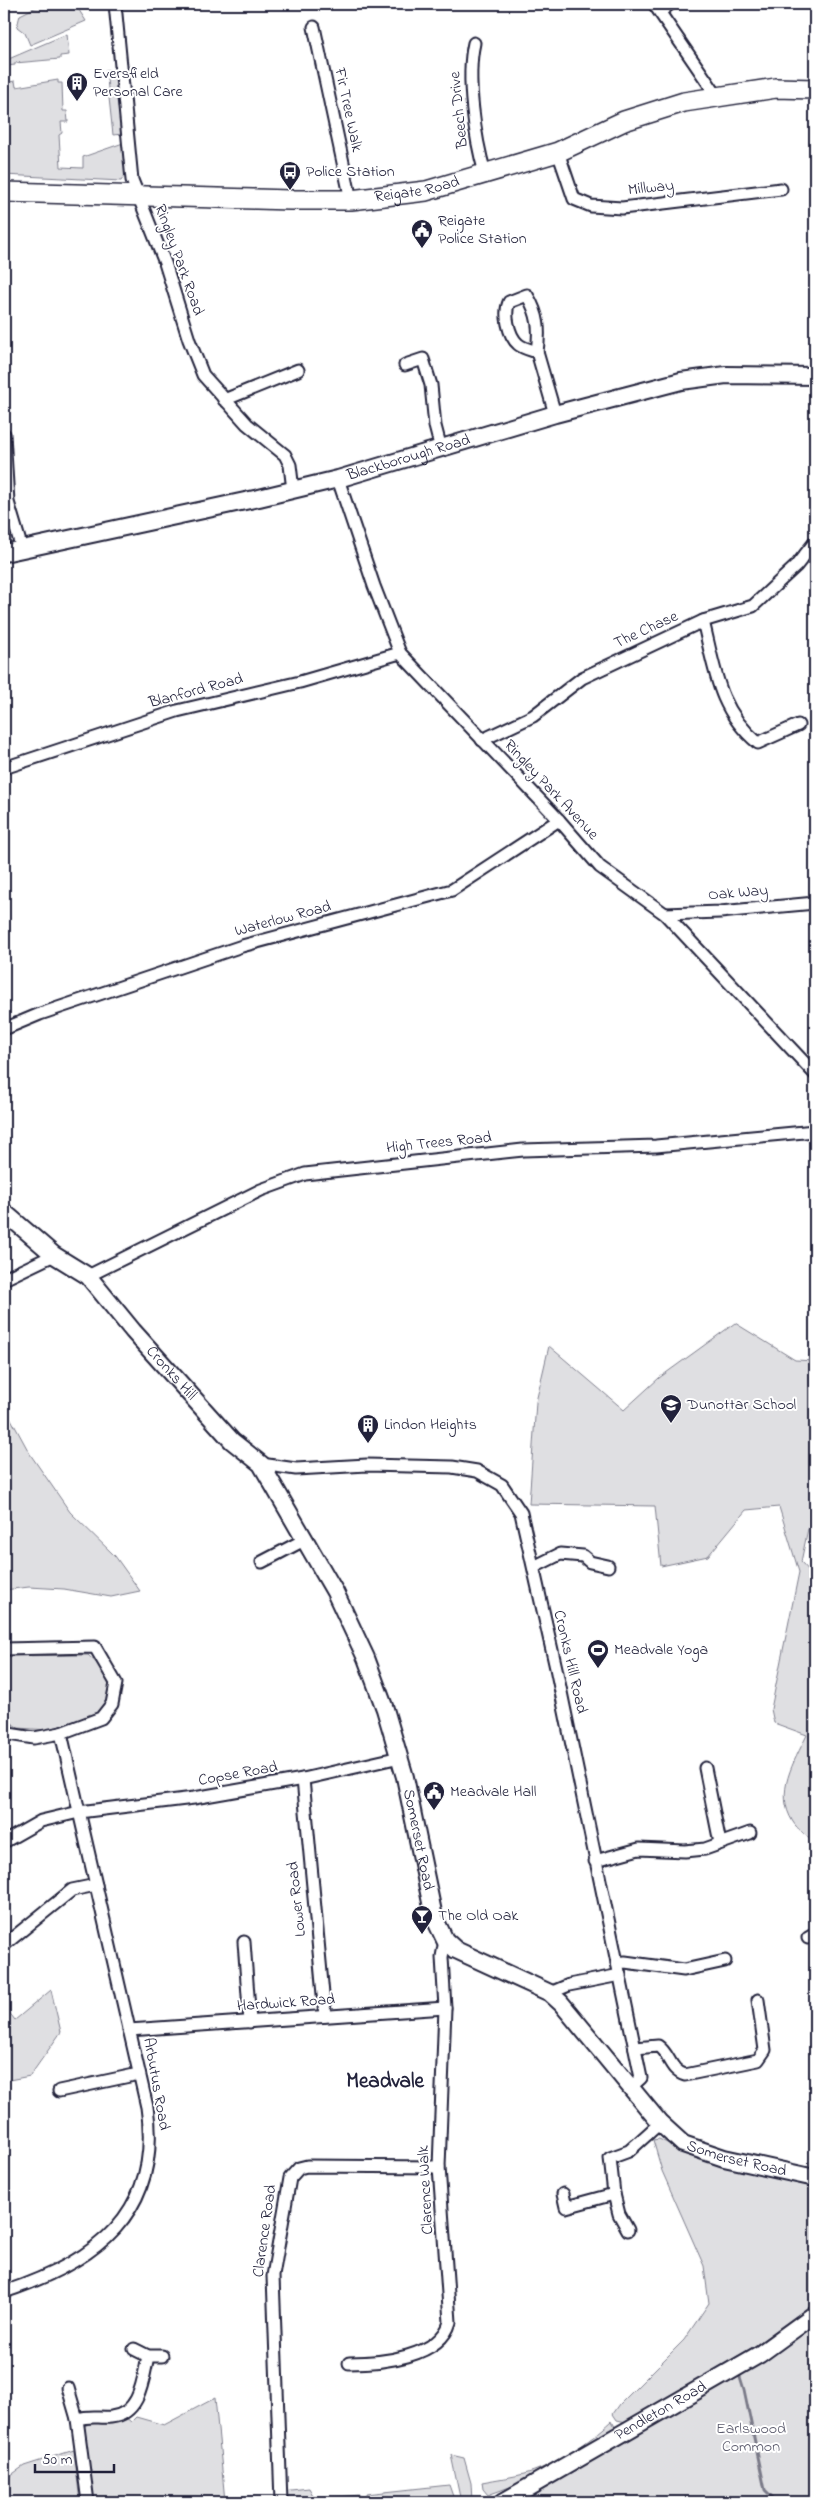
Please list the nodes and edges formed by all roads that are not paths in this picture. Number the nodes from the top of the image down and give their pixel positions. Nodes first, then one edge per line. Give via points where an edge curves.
1 (115, 4) edge
2 (670, 4) edge
3 (657, 8) edge
4 (314, 27) dead end
5 (474, 44) dead end
6 (815, 89) edge
7 (717, 96) junction
8 (558, 152) junction
9 (485, 173) junction
10 (781, 189) dead end
11 (4, 192) edge
12 (138, 196) junction
13 (351, 200) junction
14 (537, 352) junction
15 (405, 365) dead end
16 (298, 370) dead end
17 (815, 376) edge
18 (224, 400) junction
19 (555, 414) junction
20 (4, 434) edge
21 (441, 448) junction
22 (338, 479) junction
23 (293, 490) junction
24 (815, 542) edge
25 (22, 549) junction
26 (4, 553) edge
27 (703, 621) junction
28 (400, 653) junction
29 (798, 725) dead end
30 (482, 740) junction
31 (4, 768) edge
32 (559, 820) junction
33 (815, 903) edge
34 (665, 914) junction
35 (4, 1029) edge
36 (815, 1074) edge
37 (815, 1131) edge
38 (4, 1212) edge
39 (54, 1255) junction
40 (88, 1276) junction
41 (4, 1279) edge
42 (261, 1464) junction
43 (306, 1539) junction
44 (262, 1562) dead end
45 (608, 1566) dead end
46 (534, 1567) junction
47 (4, 1649) edge
48 (4, 1722) edge
49 (61, 1733) junction
50 (400, 1757) junction
51 (705, 1768) dead end
52 (303, 1779) junction
53 (79, 1812) junction
54 (750, 1833) dead end
55 (4, 1842) edge
56 (720, 1843) junction
57 (595, 1861) junction
58 (96, 1885) junction
59 (446, 1940) junction
60 (244, 1942) dead end
61 (4, 1946) edge
62 (725, 1961) dead end
63 (617, 1963) junction
64 (620, 1975) junction
65 (550, 1993) junction
66 (758, 2000) dead end
67 (445, 2008) junction
68 (325, 2016) junction
69 (250, 2022) junction
70 (129, 2030) junction
71 (635, 2048) junction
72 (139, 2074) junction
73 (631, 2087) junction
74 (59, 2091) dead end
75 (660, 2123) junction
76 (439, 2166) junction
77 (815, 2178) edge
78 (563, 2194) dead end
79 (614, 2194) junction
80 (628, 2230) dead end
81 (4, 2292) edge
82 (815, 2314) edge
83 (134, 2349) dead end
84 (148, 2356) junction
85 (162, 2356) dead end
86 (349, 2364) dead end
87 (68, 2388) dead end
88 (77, 2419) junction
89 (88, 2502) edge
90 (282, 2502) edge
91 (503, 2502) edge

1 - 12 street, Ringley Park Road via 132,180
2 - 3 street
3 - 7 street
4 - 13 street, Fir Tree Walk
5 - 9 street, Beech Drive via 470,60 478,142
6 - 7 main road, Reigate Road via 776,88
7 - 8 main road, Reigate Road via 684,102 624,121
8 - 9 main road, Reigate Road
8 - 10 street, Millway via 574,199 591,206 622,208
9 - 13 main road, Reigate Road via 426,191
11 - 12 main road, Reigate Road
12 - 13 main road, Reigate Road
12 - 18 street, Ringley Park Road via 165,263 203,375
14 - 14 street via 519,345 513,338 505,311 509,302 527,295 536,310
14 - 19 street
15 - 21 street via 423,359 431,385
16 - 18 street
17 - 19 street, Blackborough Road via 707,376
18 - 23 street, Ringley Park Road via 246,424 285,454
19 - 21 street, Blackborough Road
20 - 25 street via 8,502
21 - 22 street, Blackborough Road
22 - 23 street, Blackborough Road
22 - 28 street, Ringley Park Avenue
23 - 25 street, Blackborough Road
24 - 27 street, The Chase via 796,566 753,606
25 - 26 street, Blackborough Road
27 - 29 street via 722,698 742,729 758,743
27 - 30 street, The Chase via 582,678 533,716
28 - 30 street, Ringley Park Avenue
28 - 31 street, Blanford Road via 300,682 176,711
30 - 32 street, Ringley Park Avenue
32 - 34 street, Ringley Park Avenue via 600,867
32 - 35 street, Waterlow Road via 452,890 242,946
33 - 34 street, Oak Way
34 - 36 street, Ringley Park Avenue
37 - 40 street, High Trees Road via 656,1146 523,1150 305,1174 260,1190
38 - 39 street, Cronks Hill
39 - 40 street, Cronks Hill
39 - 41 street
40 - 42 street, Cronks Hill via 232,1441
42 - 43 street, Somerset Road
42 - 46 street, Cronks Hill Road via 296,1469 367,1465 452,1467 477,1471 502,1485 521,1513
43 - 44 street
43 - 50 street, Somerset Road via 366,1658
45 - 46 street via 590,1562 583,1556 560,1554
46 - 57 street, Cronks Hill Road
47 - 49 street via 95,1647 116,1683 112,1704 102,1718
48 - 49 street via 9,1734 34,1738
49 - 53 street, Arbutus Road
50 - 52 street, Copse Road
50 - 59 street, Somerset Road via 434,1917
51 - 56 street
52 - 53 street, Copse Road via 175,1801
52 - 68 street, Lower Road
53 - 55 street, Copse Road via 41,1821
53 - 58 street, Arbutus Road
54 - 56 street
56 - 57 street via 685,1852 638,1849
57 - 63 street, Cronks Hill Road
58 - 61 street via 72,1890
58 - 70 street, Arbutus Road
59 - 65 street, Somerset Road via 456,1950
59 - 67 street, Clarence Walk via 442,1957
60 - 69 street
62 - 63 street via 684,1970
63 - 64 street, Cronks Hill Road
64 - 65 street via 569,1984
64 - 71 street, Cronks Hill Road
65 - 73 street, Somerset Road via 562,2003
66 - 71 street via 765,2050 758,2060 685,2075 673,2068 658,2046
67 - 68 street, Hardwick Road
67 - 76 street, Clarence Walk
68 - 69 street, Hardwick Road
69 - 70 street, Hardwick Road
70 - 72 street, Arbutus Road
71 - 73 street, Cronks Hill Road via 641,2078
72 - 74 street
72 - 81 street, Arbutus Road via 149,2122 149,2152 142,2182 129,2210 112,2234 78,2261
73 - 75 street, Somerset Road
75 - 77 street, Somerset Road via 683,2144 704,2153
75 - 79 street via 629,2151 610,2158
76 - 86 street, Clarence Walk via 450,2316 448,2328 438,2342 426,2349 374,2363
76 - 90 street, Clarence Road via 308,2166 299,2168 290,2178 273,2276
78 - 79 street via 566,2207
79 - 80 street via 619,2214
82 - 91 street, Pendleton Road via 760,2354
83 - 84 street
84 - 85 street
84 - 88 street via 138,2396 127,2410 112,2417 91,2415
87 - 88 street
88 - 89 street

